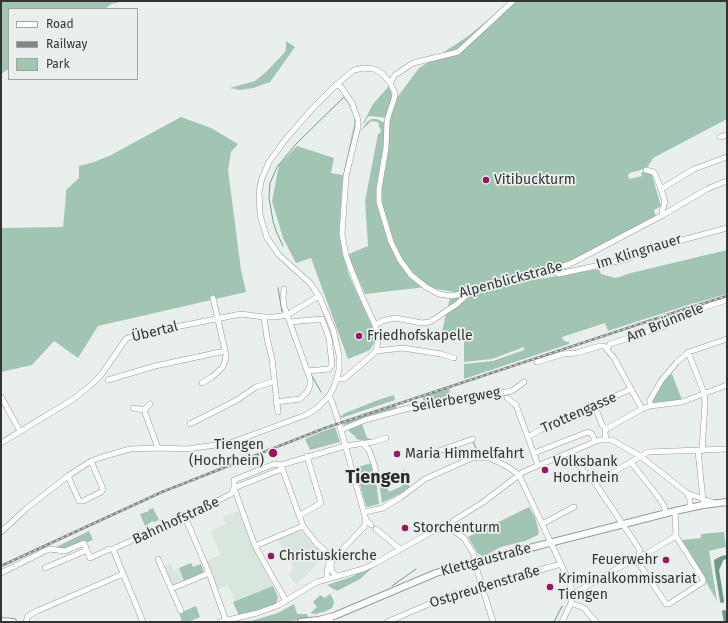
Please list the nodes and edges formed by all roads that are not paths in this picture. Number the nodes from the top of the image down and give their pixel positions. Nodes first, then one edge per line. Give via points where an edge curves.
1 (513, 1) edge
2 (390, 83) junction
3 (337, 84) junction
4 (727, 135) edge
5 (720, 137) dead end
6 (727, 157) edge
7 (646, 170) dead end
8 (727, 181) edge
9 (661, 189) junction
10 (663, 215) junction
11 (727, 228) edge
12 (551, 270) junction
13 (284, 288) dead end
14 (469, 292) junction
15 (319, 296) junction
16 (213, 298) dead end
17 (727, 300) edge
18 (287, 315) junction
19 (264, 317) junction
20 (217, 318) junction
21 (290, 322) junction
22 (375, 325) junction
23 (727, 339) edge
24 (607, 349) junction
25 (225, 351) junction
26 (376, 351) junction
27 (688, 352) junction
28 (454, 358) dead end
29 (536, 362) dead end
30 (307, 371) junction
31 (337, 379) junction
32 (108, 380) dead end
33 (274, 381) junction
34 (524, 382) dead end
35 (202, 383) dead end
36 (727, 385) edge
37 (631, 389) junction
38 (704, 393) junction
39 (1, 397) edge
40 (507, 398) dead end
41 (327, 399) junction
42 (276, 402) junction
43 (150, 404) dead end
44 (595, 406) junction
45 (650, 406) junction
46 (133, 408) dead end
47 (642, 409) junction
48 (144, 410) junction
49 (278, 412) dead end
50 (190, 424) dead end
51 (606, 429) junction
52 (341, 430) junction
53 (20, 431) junction
54 (528, 437) junction
55 (386, 438) dead end
56 (473, 439) dead end
57 (606, 440) junction
58 (595, 441) junction
59 (1, 443) edge
60 (362, 443) junction
61 (345, 446) junction
62 (158, 448) junction
63 (727, 449) edge
64 (700, 451) junction
65 (570, 452) junction
66 (534, 453) junction
67 (307, 456) junction
68 (424, 456) dead end
69 (640, 456) junction
70 (91, 461) junction
71 (631, 462) junction
72 (538, 465) junction
73 (282, 467) junction
74 (519, 475) junction
75 (68, 476) junction
76 (378, 481) dead end
77 (595, 483) junction
78 (234, 488) junction
79 (687, 493) junction
80 (703, 500) junction
81 (727, 502) edge
82 (714, 504) junction
83 (574, 507) dead end
84 (690, 508) junction
85 (675, 511) junction
86 (365, 512) junction
87 (666, 514) junction
88 (300, 515) junction
89 (185, 517) junction
90 (366, 520) junction
91 (542, 524) junction
92 (370, 525) dead end
93 (623, 525) junction
94 (303, 526) junction
95 (376, 529) dead end
96 (451, 529) junction
97 (1, 532) edge
98 (676, 536) junction
99 (551, 542) junction
100 (255, 546) junction
101 (400, 549) junction
102 (87, 550) junction
103 (113, 550) junction
104 (638, 557) junction
105 (333, 558) junction
106 (158, 560) dead end
107 (476, 562) junction
108 (561, 564) junction
109 (44, 568) dead end
110 (477, 570) dead end
111 (1, 573) edge
112 (123, 574) junction
113 (208, 574) junction
114 (336, 576) junction
115 (326, 579) junction
116 (482, 586) junction
117 (171, 589) junction
118 (573, 594) junction
119 (286, 601) junction
120 (571, 604) junction
121 (181, 611) dead end
122 (333, 619) edge
123 (1, 621) edge
124 (226, 621) junction
125 (13, 622) edge
126 (26, 622) edge
127 (143, 622) edge
128 (220, 622) edge
129 (301, 622) edge
130 (387, 622) edge
131 (493, 622) edge
132 (562, 622) edge
133 (596, 622) edge

1 - 2 street via 458,52 413,63 395,75
2 - 3 street via 383,74 369,68 354,70
2 - 14 street, Alpenblickstraße via 395,92 387,122 379,202 391,242 411,275 426,287 439,294 452,296
3 - 15 street via 312,109 269,162 259,192 260,215 267,238 279,255 302,275
3 - 22 street via 355,110 358,127 346,176 342,234 346,256
4 - 5 street
6 - 9 street via 694,169
7 - 9 street via 655,174
8 - 10 street, Alpenblickstraße via 706,189
9 - 10 street via 665,202
10 - 12 street, Alpenblickstraße via 570,264
11 - 12 street, Im Klingnauer via 649,249 627,259 559,274
12 - 14 street, Alpenblickstraße
13 - 18 street via 283,298
14 - 22 street via 457,304 430,322 395,318
15 - 18 street, Übertal
15 - 31 street via 337,343
16 - 20 street
17 - 24 street, Am Brünnele via 699,309 660,328 610,344
18 - 19 street, Übertal
18 - 21 street
19 - 20 street, Übertal via 240,314
19 - 33 street
20 - 25 street
20 - 53 street, Übertal via 126,339 91,385 72,400
21 - 30 street
21 - 30 street via 322,319 329,338 332,365 329,369
22 - 26 street via 378,338
23 - 27 street
24 - 29 street, Am Brünnele via 600,346
24 - 37 street, Am Brünnele
25 - 32 street via 155,366
25 - 35 street via 222,368
26 - 28 street via 403,348
26 - 31 street via 344,379
27 - 38 street
27 - 45 street via 661,381 650,400
30 - 42 street via 310,386 300,399
31 - 41 street
33 - 42 street
33 - 50 street via 256,386 237,400
34 - 52 street, Seilerbergweg via 512,391 420,405 365,420
36 - 38 street
37 - 44 street, Trottengasse
37 - 47 street, Am Brünnele
38 - 45 street via 682,402
38 - 64 street
39 - 53 street
40 - 54 street, Seilerbergweg via 516,405
41 - 52 street via 332,402
41 - 62 street via 306,415 230,443 187,449
42 - 49 street
43 - 48 street
44 - 51 street
44 - 54 street, Trottengasse
45 - 47 street
46 - 48 street
47 - 51 street
48 - 62 street
51 - 57 street
52 - 61 street
53 - 59 street, Übertal
54 - 66 street, Seilerbergweg
55 - 60 street, Bahnhofstraße
56 - 68 street
57 - 58 street
57 - 69 street via 612,440
58 - 65 street
58 - 66 street via 588,432
60 - 61 street, Bahnhofstraße
60 - 76 street via 374,464
61 - 67 street, Bahnhofstraße
61 - 86 street
62 - 70 street via 130,449
63 - 64 street
64 - 69 street via 648,452
64 - 80 street
65 - 72 street
65 - 77 street via 576,463
66 - 72 street, Seilerbergweg
67 - 73 street, Bahnhofstraße
67 - 88 street via 321,502
69 - 71 street
69 - 79 street
70 - 75 street
70 - 75 street via 103,489 101,492 79,501
71 - 77 street
71 - 87 street via 659,498
72 - 74 street
73 - 78 street, Bahnhofstraße
73 - 78 street, Bahnhofstraße via 274,464 234,480
73 - 88 street
74 - 86 street via 490,458 472,458 425,479 383,508
74 - 91 street
74 - 96 street via 454,521
75 - 97 street via 26,508
77 - 93 street
78 - 89 street, Bahnhofstraße via 231,494
78 - 100 street
79 - 80 street
79 - 84 street
80 - 82 street
81 - 82 main road, Klettgaustraße
82 - 84 main road, Klettgaustraße
83 - 91 street
84 - 85 main road, Klettgaustraße
85 - 87 main road, Klettgaustraße
85 - 98 street
86 - 90 street
87 - 93 main road, Klettgaustraße
88 - 94 street
89 - 103 street, Bahnhofstraße
89 - 113 street
90 - 92 street
90 - 105 street via 364,527
91 - 99 street
93 - 99 main road, Klettgaustraße
93 - 104 street via 640,550
94 - 100 street
94 - 105 street via 317,544
95 - 101 street
96 - 101 street via 435,530
96 - 107 street via 464,538
98 - 104 street
98 - 104 street via 703,582 669,604 666,604
99 - 107 main road, Klettgaustraße
99 - 108 street
100 - 119 street
101 - 114 street via 363,568
102 - 103 street, Bahnhofstraße via 90,558
102 - 109 street
102 - 111 street via 84,543 65,552 49,549
103 - 112 street
104 - 118 street
105 - 114 street via 331,566
105 - 115 street via 327,568
106 - 117 street
107 - 122 main road, Klettgaustraße via 436,573
108 - 116 street, Ostpreußenstraße
108 - 118 street
110 - 116 street
112 - 126 street via 37,611 28,616
112 - 127 street
113 - 117 street
113 - 124 street
114 - 115 street
115 - 119 street
116 - 130 street, Ostpreußenstraße via 445,597
116 - 131 street
117 - 121 street
118 - 120 street
119 - 124 street via 257,614
120 - 132 street
120 - 133 street via 584,608
122 - 129 main road, Klettgaustraße
123 - 125 main road
124 - 128 street

